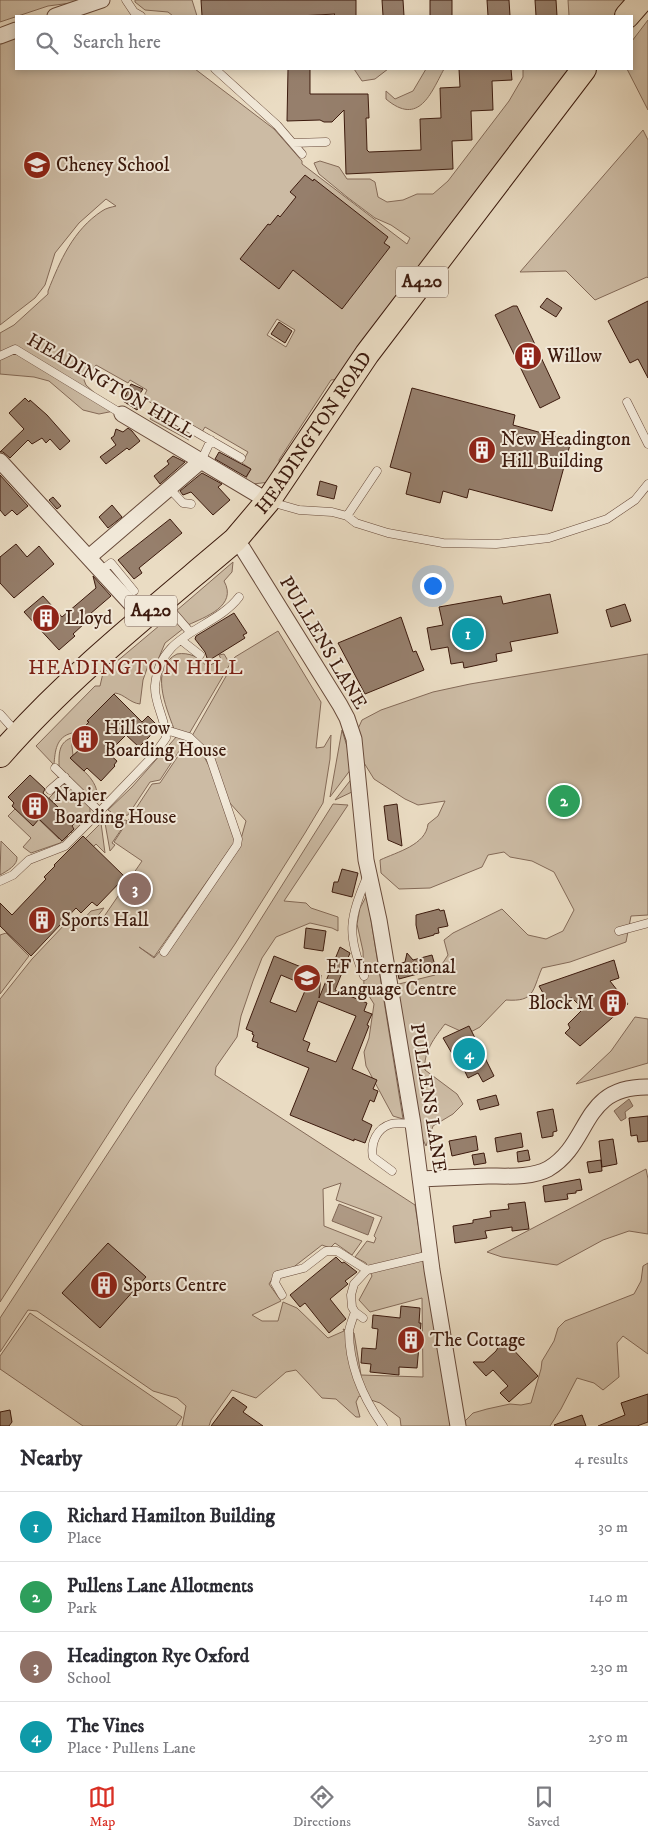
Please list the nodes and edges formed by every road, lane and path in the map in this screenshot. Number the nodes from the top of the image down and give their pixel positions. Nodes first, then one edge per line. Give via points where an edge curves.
1 (102, 0) edge
2 (126, 0) edge
3 (641, 0) edge
4 (58, 15) edge
5 (139, 15) edge
6 (628, 15) edge
7 (15, 30) edge
8 (0, 36) edge
9 (216, 70) edge
10 (583, 70) edge
11 (326, 142) dead end
12 (293, 143) junction
13 (302, 154) dead end
14 (0, 356) edge
15 (627, 402) dead end
16 (158, 410) dead end
17 (122, 414) joint
18 (211, 440) junction
19 (648, 444) edge
20 (241, 458) dead end
21 (0, 461) edge
22 (201, 461) junction
23 (376, 471) dead end
24 (648, 484) edge
25 (170, 488) junction
26 (268, 501) junction
27 (191, 504) dead end
28 (347, 516) junction
29 (235, 540) junction
30 (89, 557) junction
31 (102, 570) junction
32 (134, 591) dead end
33 (239, 597) dead end
34 (163, 601) junction
35 (143, 617) junction
36 (190, 632) junction
37 (181, 640) junction
38 (200, 655) dead end
39 (0, 714) edge
40 (166, 730) junction
41 (18, 734) junction
42 (0, 755) edge
43 (55, 768) dead end
44 (65, 777) junction
45 (50, 790) dead end
46 (100, 812) junction
47 (368, 872) junction
48 (0, 881) edge
49 (648, 923) edge
50 (619, 931) dead end
51 (164, 952) dead end
52 (364, 976) dead end
53 (648, 1087) edge
54 (413, 1124) junction
55 (392, 1171) dead end
56 (420, 1179) junction
57 (430, 1255) junction
58 (367, 1270) junction
59 (282, 1296) dead end
60 (355, 1312) junction
61 (363, 1318) dead end
62 (382, 1426) edge
63 (458, 1426) edge

1 - 4 street
2 - 5 lane
3 - 6 main road
7 - 8 street
9 - 12 lane via 278,125
10 - 26 main road, HEADINGTON ROAD / A420 via 367,354
11 - 12 lane
12 - 13 lane
14 - 17 lane, HEADINGTON HILL via 16,349
15 - 19 lane
16 - 18 lane
17 - 22 street, HEADINGTON HILL
18 - 20 lane
18 - 22 lane
21 - 30 street
22 - 25 street, HEADINGTON HILL
22 - 26 street, HEADINGTON HILL
23 - 28 lane
24 - 28 lane via 635,500 607,519 550,538 496,544 443,542 388,533 356,524
25 - 27 lane via 183,503
25 - 30 street, HEADINGTON HILL
26 - 28 lane via 298,510
26 - 29 main road, HEADINGTON ROAD / A420
29 - 34 main road, HEADINGTON ROAD / A420
29 - 47 street, PULLENS LANE via 347,718 358,767
30 - 31 street
31 - 32 lane via 111,563
31 - 35 street
33 - 36 lane via 232,607
34 - 35 main road, HEADINGTON ROAD / A420
34 - 36 lane
35 - 41 main road, HEADINGTON ROAD / A420 via 74,678
36 - 37 lane
37 - 38 lane
37 - 40 lane via 163,660 155,686
39 - 41 lane
40 - 46 lane via 166,738 154,756
40 - 51 lane via 189,737 210,757 238,840
41 - 42 main road, HEADINGTON ROAD / A420
43 - 44 lane
44 - 45 lane
44 - 46 lane
46 - 48 lane via 65,846 29,860 13,875
47 - 52 lane via 351,923 351,935
47 - 54 street, PULLENS LANE via 380,920
49 - 50 lane
53 - 56 street via 629,1088 607,1097 565,1155 546,1170 525,1175
54 - 55 lane via 393,1123 374,1138 373,1157
54 - 56 street, PULLENS LANE
56 - 57 street, PULLENS LANE
57 - 58 lane
57 - 63 street, PULLENS LANE
58 - 59 lane via 337,1251 326,1251 304,1268 277,1275 274,1283
58 - 60 lane via 352,1290
60 - 61 lane
60 - 62 lane via 349,1329 352,1355 360,1387

